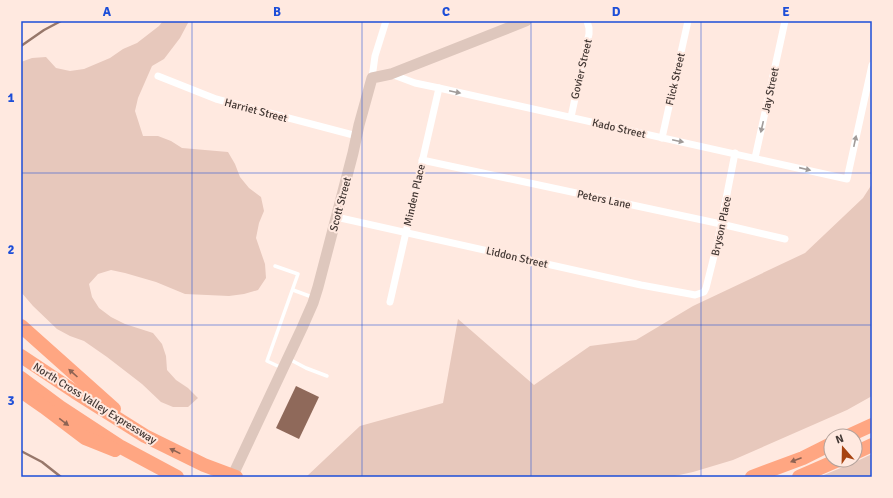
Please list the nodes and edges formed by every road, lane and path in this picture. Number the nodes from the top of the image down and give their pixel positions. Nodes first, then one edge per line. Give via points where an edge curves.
1 (386, 21) edge
2 (526, 21) edge
3 (588, 21) edge
4 (688, 21) edge
5 (785, 21) edge
6 (872, 65) edge
7 (391, 74) junction
8 (158, 76) dead end
9 (372, 78) junction
10 (438, 88) junction
11 (571, 117) junction
12 (357, 136) junction
13 (662, 138) junction
14 (735, 153) junction
15 (754, 158) junction
16 (422, 160) junction
17 (336, 217) junction
18 (721, 224) junction
19 (406, 232) junction
20 (785, 239) dead end
21 (274, 266) dead end
22 (293, 290) junction
23 (699, 294) joint
24 (315, 298) junction
25 (390, 302) dead end
26 (21, 326) edge
27 (21, 356) edge
28 (285, 364) junction
29 (327, 376) dead end
30 (21, 378) edge
31 (21, 391) edge
32 (144, 436) junction
33 (823, 448) edge
34 (152, 464) junction
35 (823, 467) edge
36 (177, 477) edge
37 (232, 477) edge
38 (236, 477) edge
39 (752, 477) edge
40 (799, 477) edge

1 - 9 street via 375,56
2 - 7 street
3 - 11 street, Govier Street via 589,34
4 - 13 street, Flick Street
5 -> 15 street, Jay Street
15 -> 6 street, Kado Street via 847,179
7 - 9 street
7 - 10 street, Kado Street
8 - 12 street, Harriet Street via 216,99
9 - 12 street, Scott Street
10 -> 11 street, Kado Street
10 - 16 street, Minden Place
11 - 13 street, Kado Street
12 - 17 street, Scott Street
13 -> 14 street, Kado Street
14 - 15 street, Kado Street
14 - 18 street, Bryson Place
16 - 18 street, Peters Lane
16 - 19 street, Minden Place
17 - 19 street, Liddon Street
17 - 24 street, Scott Street
18 - 20 street, Peters Lane
18 - 23 street, Bryson Place via 706,288
19 - 23 street, Liddon Street via 641,284
19 - 25 street, Minden Place
21 - 22 lane via 298,274
22 - 24 lane
22 - 28 lane via 267,362
24 - 28 street, Scott Street
32 -> 26 highway
27 - 32 highway, North Cross Valley Expressway
28 - 29 lane
28 - 37 street, Scott Street
30 - 34 highway, North Cross Valley Expressway via 60,407
31 -> 34 highway via 85,438
38 -> 32 highway, North Cross Valley Expressway via 204,465
33 -> 39 highway
34 - 36 highway, North Cross Valley Expressway
35 - 40 highway

